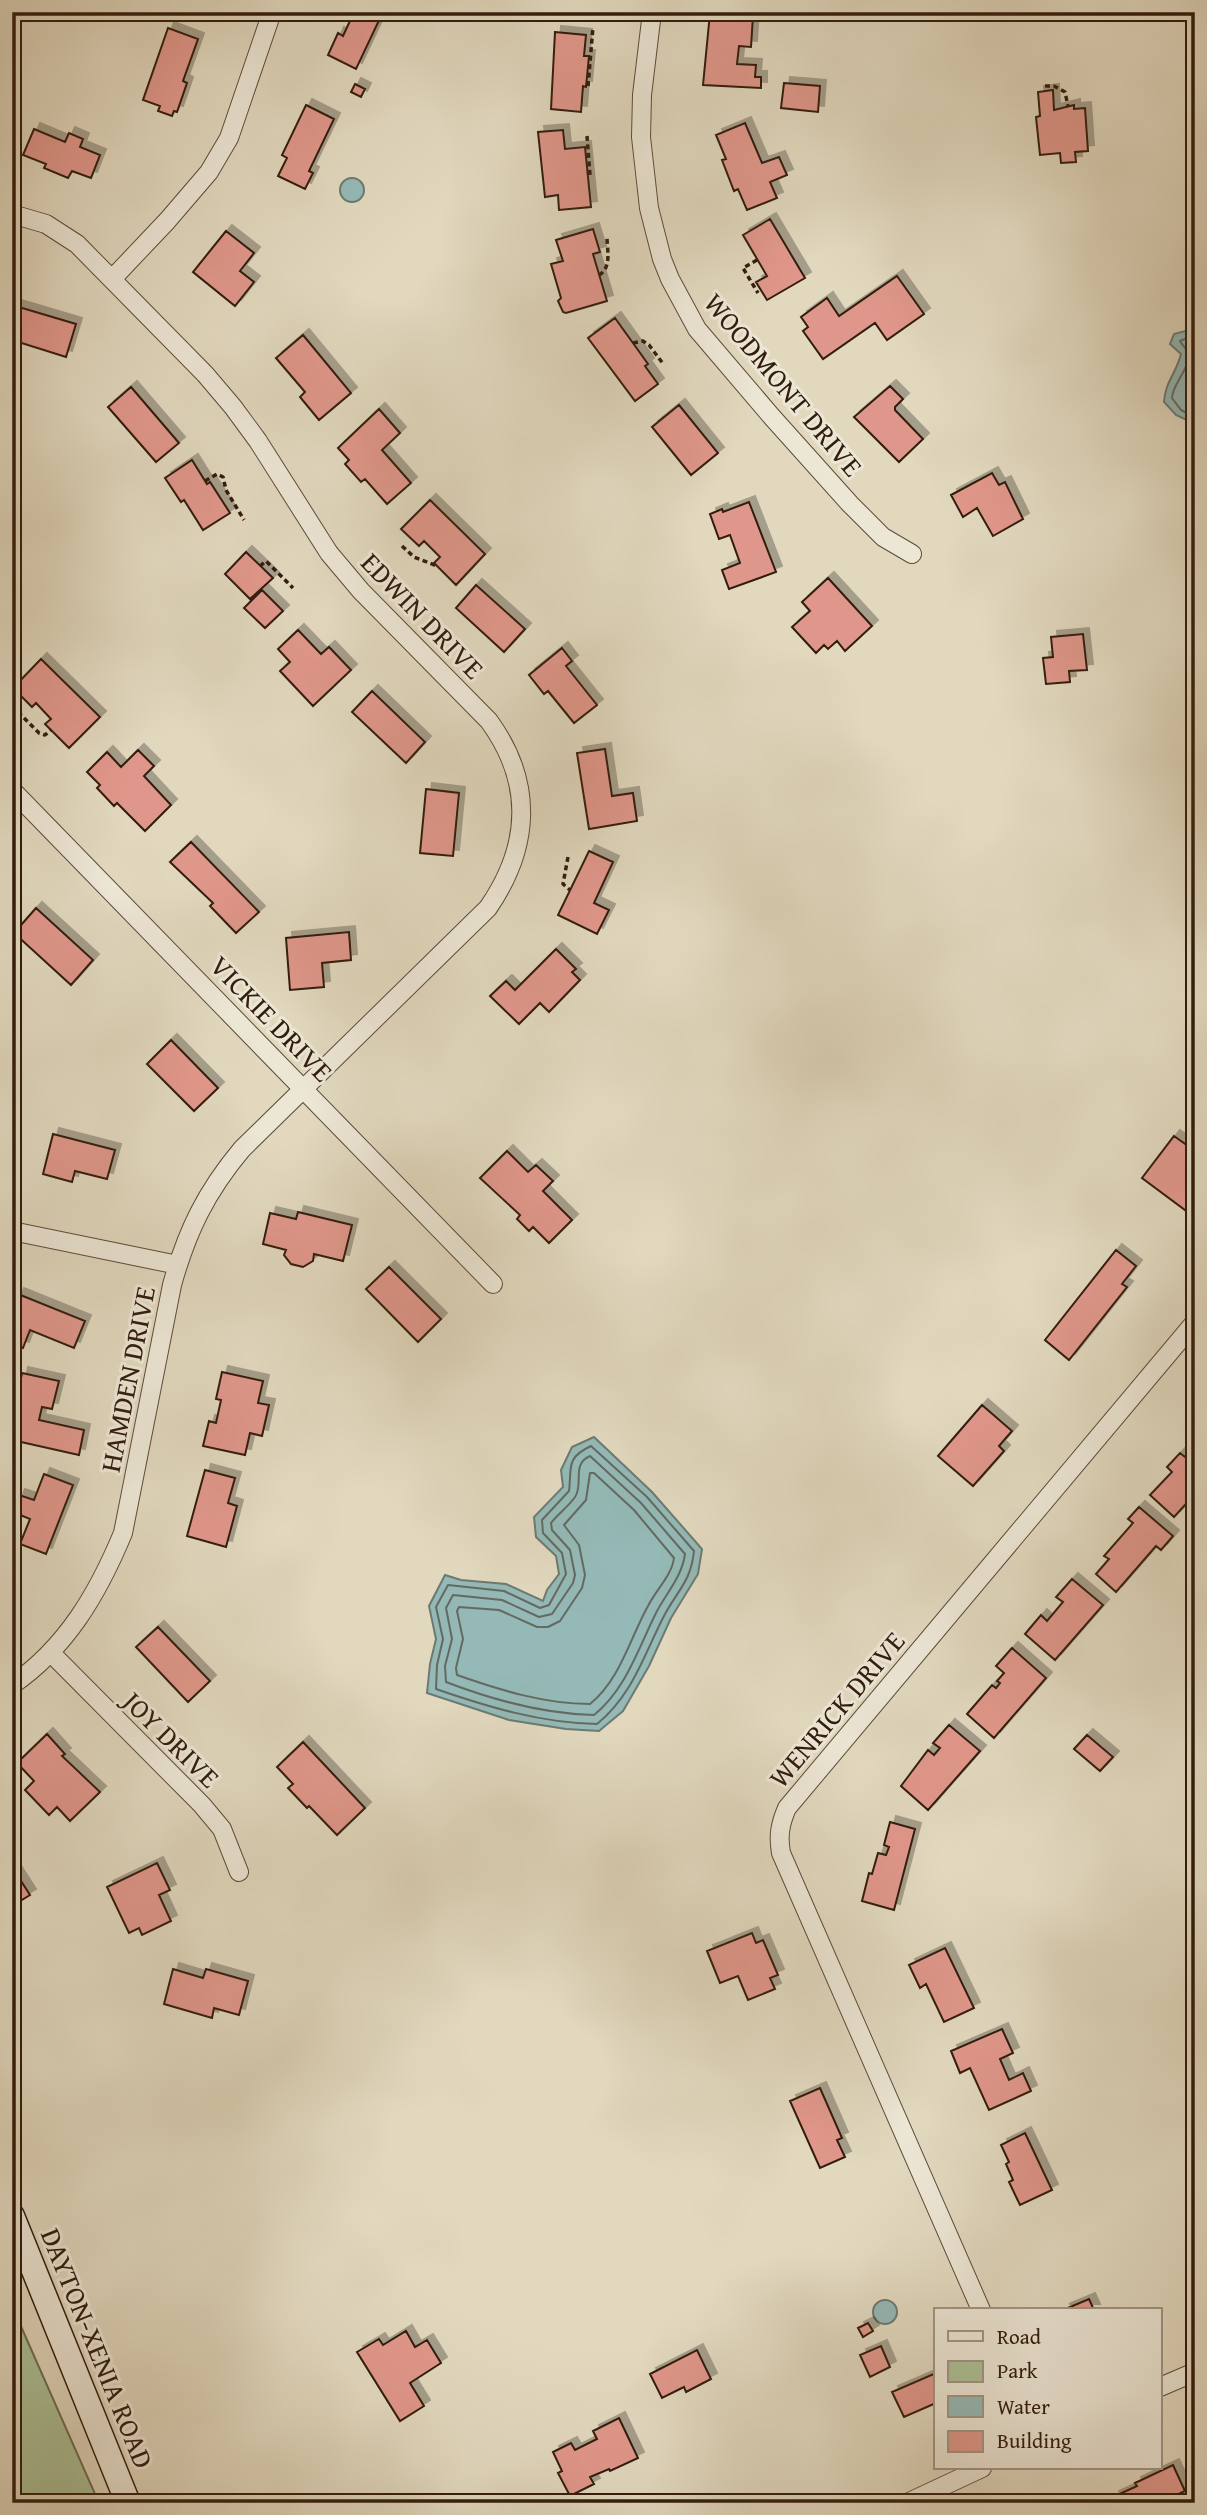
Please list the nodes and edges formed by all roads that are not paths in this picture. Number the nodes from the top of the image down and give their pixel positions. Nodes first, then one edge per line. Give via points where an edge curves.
1 (272, 12) edge
2 (652, 12) edge
3 (12, 214) edge
4 (112, 279) junction
5 (912, 554) dead end
6 (12, 790) edge
7 (303, 1088) junction
8 (12, 1231) edge
9 (178, 1265) junction
10 (493, 1284) dead end
11 (1195, 1322) edge
12 (51, 1653) junction
13 (12, 1685) edge
14 (239, 1872) dead end
15 (12, 2216) edge
16 (980, 2308) edge
17 (1195, 2372) edge
18 (1162, 2386) edge
19 (978, 2470) edge
20 (128, 2503) edge
21 (907, 2503) edge

1 - 4 street via 229,138 209,172
2 - 5 street, WOODMONT DRIVE via 641,137 649,208 670,279 697,329 781,428 883,537
3 - 4 street, EDWIN DRIVE via 62,233
4 - 7 street, EDWIN DRIVE via 233,407 336,562 489,721 507,749 518,781 522,827 504,886 488,908
6 - 7 street, VICKIE DRIVE
7 - 9 street, HAMDEN DRIVE via 220,1176 191,1226
7 - 10 street, VICKIE DRIVE
8 - 9 street
9 - 12 street, HAMDEN DRIVE via 123,1533 92,1599
11 - 16 street, WENRICK DRIVE via 787,1808 780,1822 781,1853
12 - 13 street, HAMDEN DRIVE
12 - 14 street, JOY DRIVE via 222,1829
15 - 20 main road, DAYTON-XENIA ROAD
17 - 18 street
19 - 21 street

